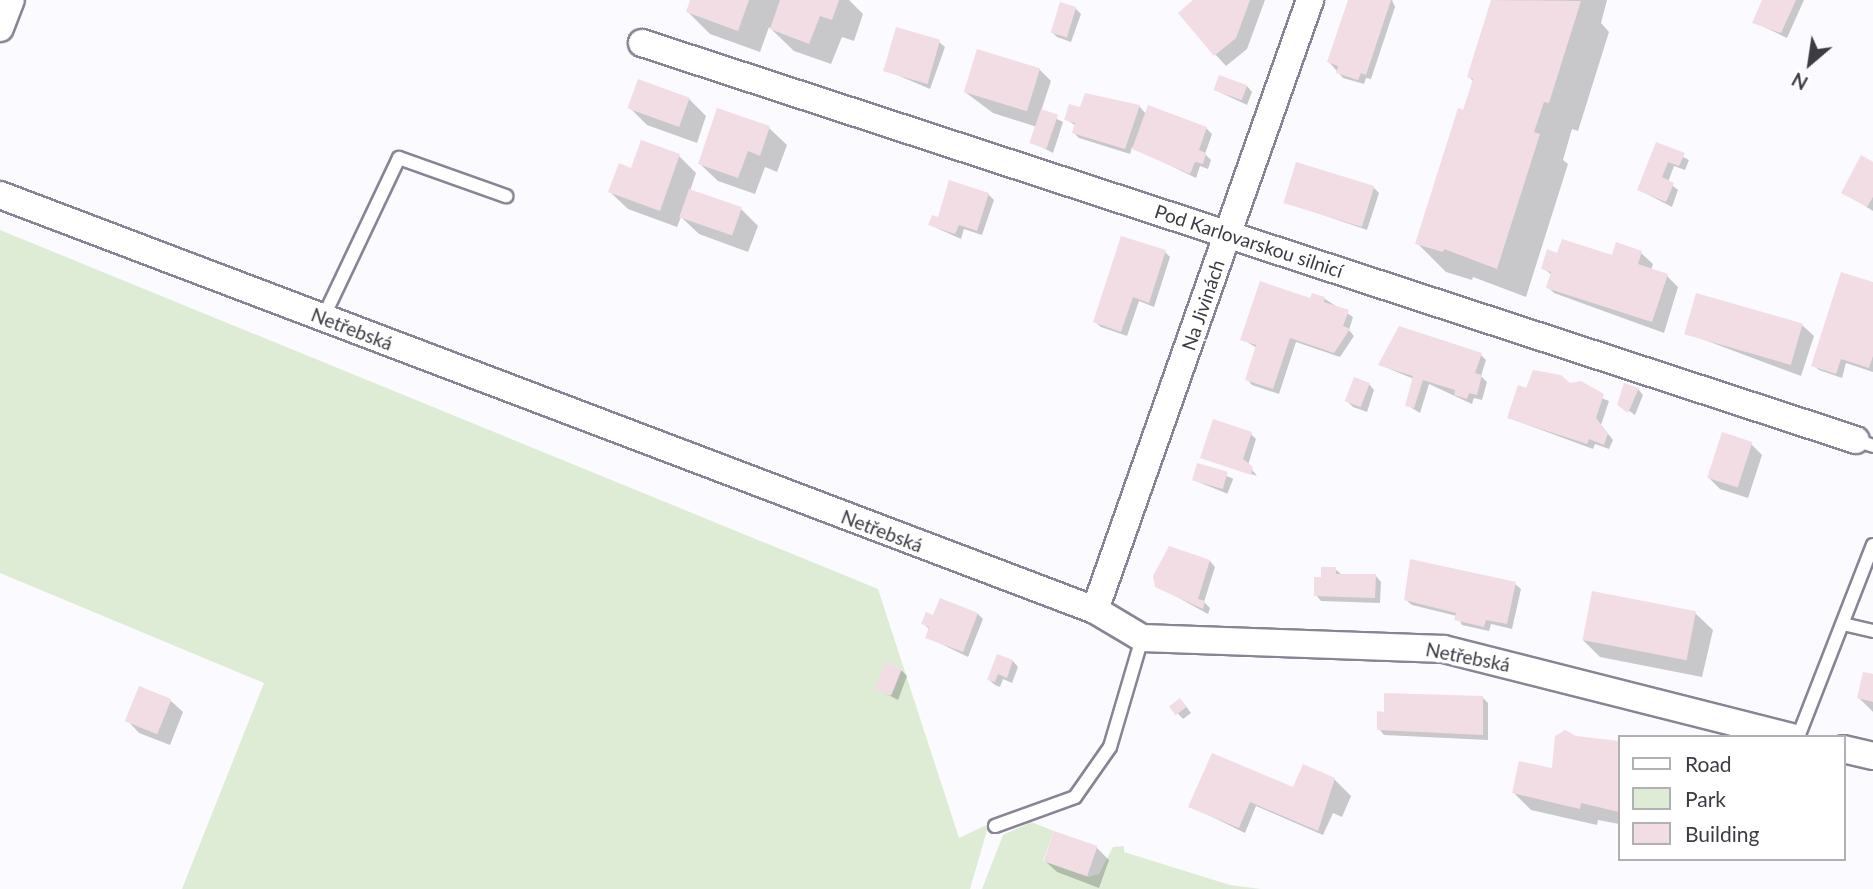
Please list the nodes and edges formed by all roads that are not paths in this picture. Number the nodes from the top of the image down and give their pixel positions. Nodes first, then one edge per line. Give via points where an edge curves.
1 (11, 0) edge
2 (1310, 0) edge
3 (0, 28) edge
4 (642, 43) dead end
5 (0, 195) edge
6 (506, 196) dead end
7 (1228, 234) junction
8 (323, 318) junction
9 (1864, 443) edge
10 (1873, 545) edge
11 (1095, 611) junction
12 (1843, 624) junction
13 (1873, 631) edge
14 (1142, 638) junction
15 (1787, 735) edge
16 (1796, 735) edge
17 (1845, 749) edge
18 (1873, 756) edge
19 (995, 826) dead end

1 - 3 street
2 - 7 street, Na Jivinách
4 - 7 street, Pod Karlovarskou silnicí
5 - 8 street, Netřebská
6 - 8 lane via 399,158
7 - 9 street, Pod Karlovarskou silnicí
7 - 11 street, Na Jivinách
8 - 11 street, Netřebská
10 - 12 lane
11 - 14 street, Netřebská
12 - 13 lane
12 - 16 lane
14 - 15 street, Netřebská via 1444,649
14 - 19 lane via 1110,747 1075,797
17 - 18 street

